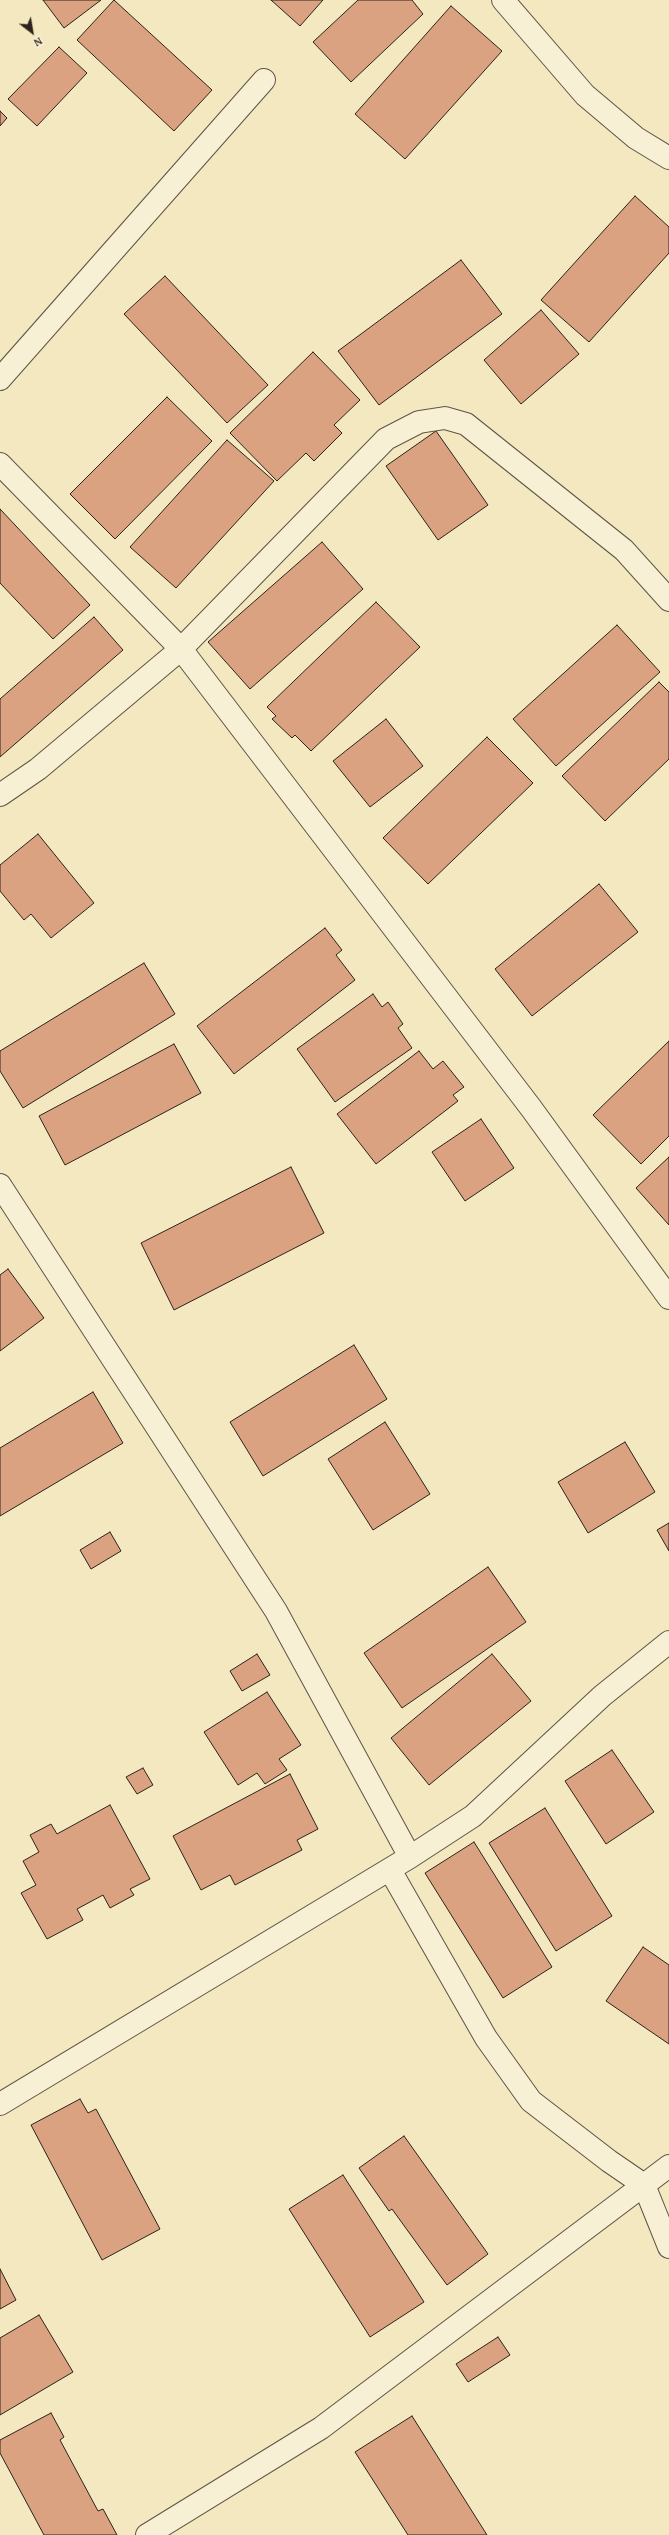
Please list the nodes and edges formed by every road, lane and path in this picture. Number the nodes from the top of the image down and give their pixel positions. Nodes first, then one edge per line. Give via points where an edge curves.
1 (503, 0) edge
2 (264, 80) dead end
3 (669, 158) edge
4 (0, 379) edge
5 (0, 464) edge
6 (669, 600) edge
7 (181, 649) junction
8 (0, 795) edge
9 (0, 1185) edge
10 (669, 1298) edge
11 (669, 1642) edge
12 (410, 1857) junction
13 (390, 1870) junction
14 (0, 2104) edge
15 (669, 2166) edge
16 (644, 2185) junction
17 (669, 2247) edge
18 (148, 2535) edge

1 - 3 street via 585,95 636,138
2 - 4 street
5 - 7 street
6 - 7 street via 624,550 466,424 445,418 420,422 386,439
7 - 8 street via 38,769
7 - 10 street via 531,1108
9 - 12 street via 276,1611
11 - 12 street via 602,1696 473,1816
12 - 13 street
13 - 14 street
13 - 16 street via 486,2038 532,2101
15 - 16 street
16 - 17 street
16 - 18 street via 322,2428

